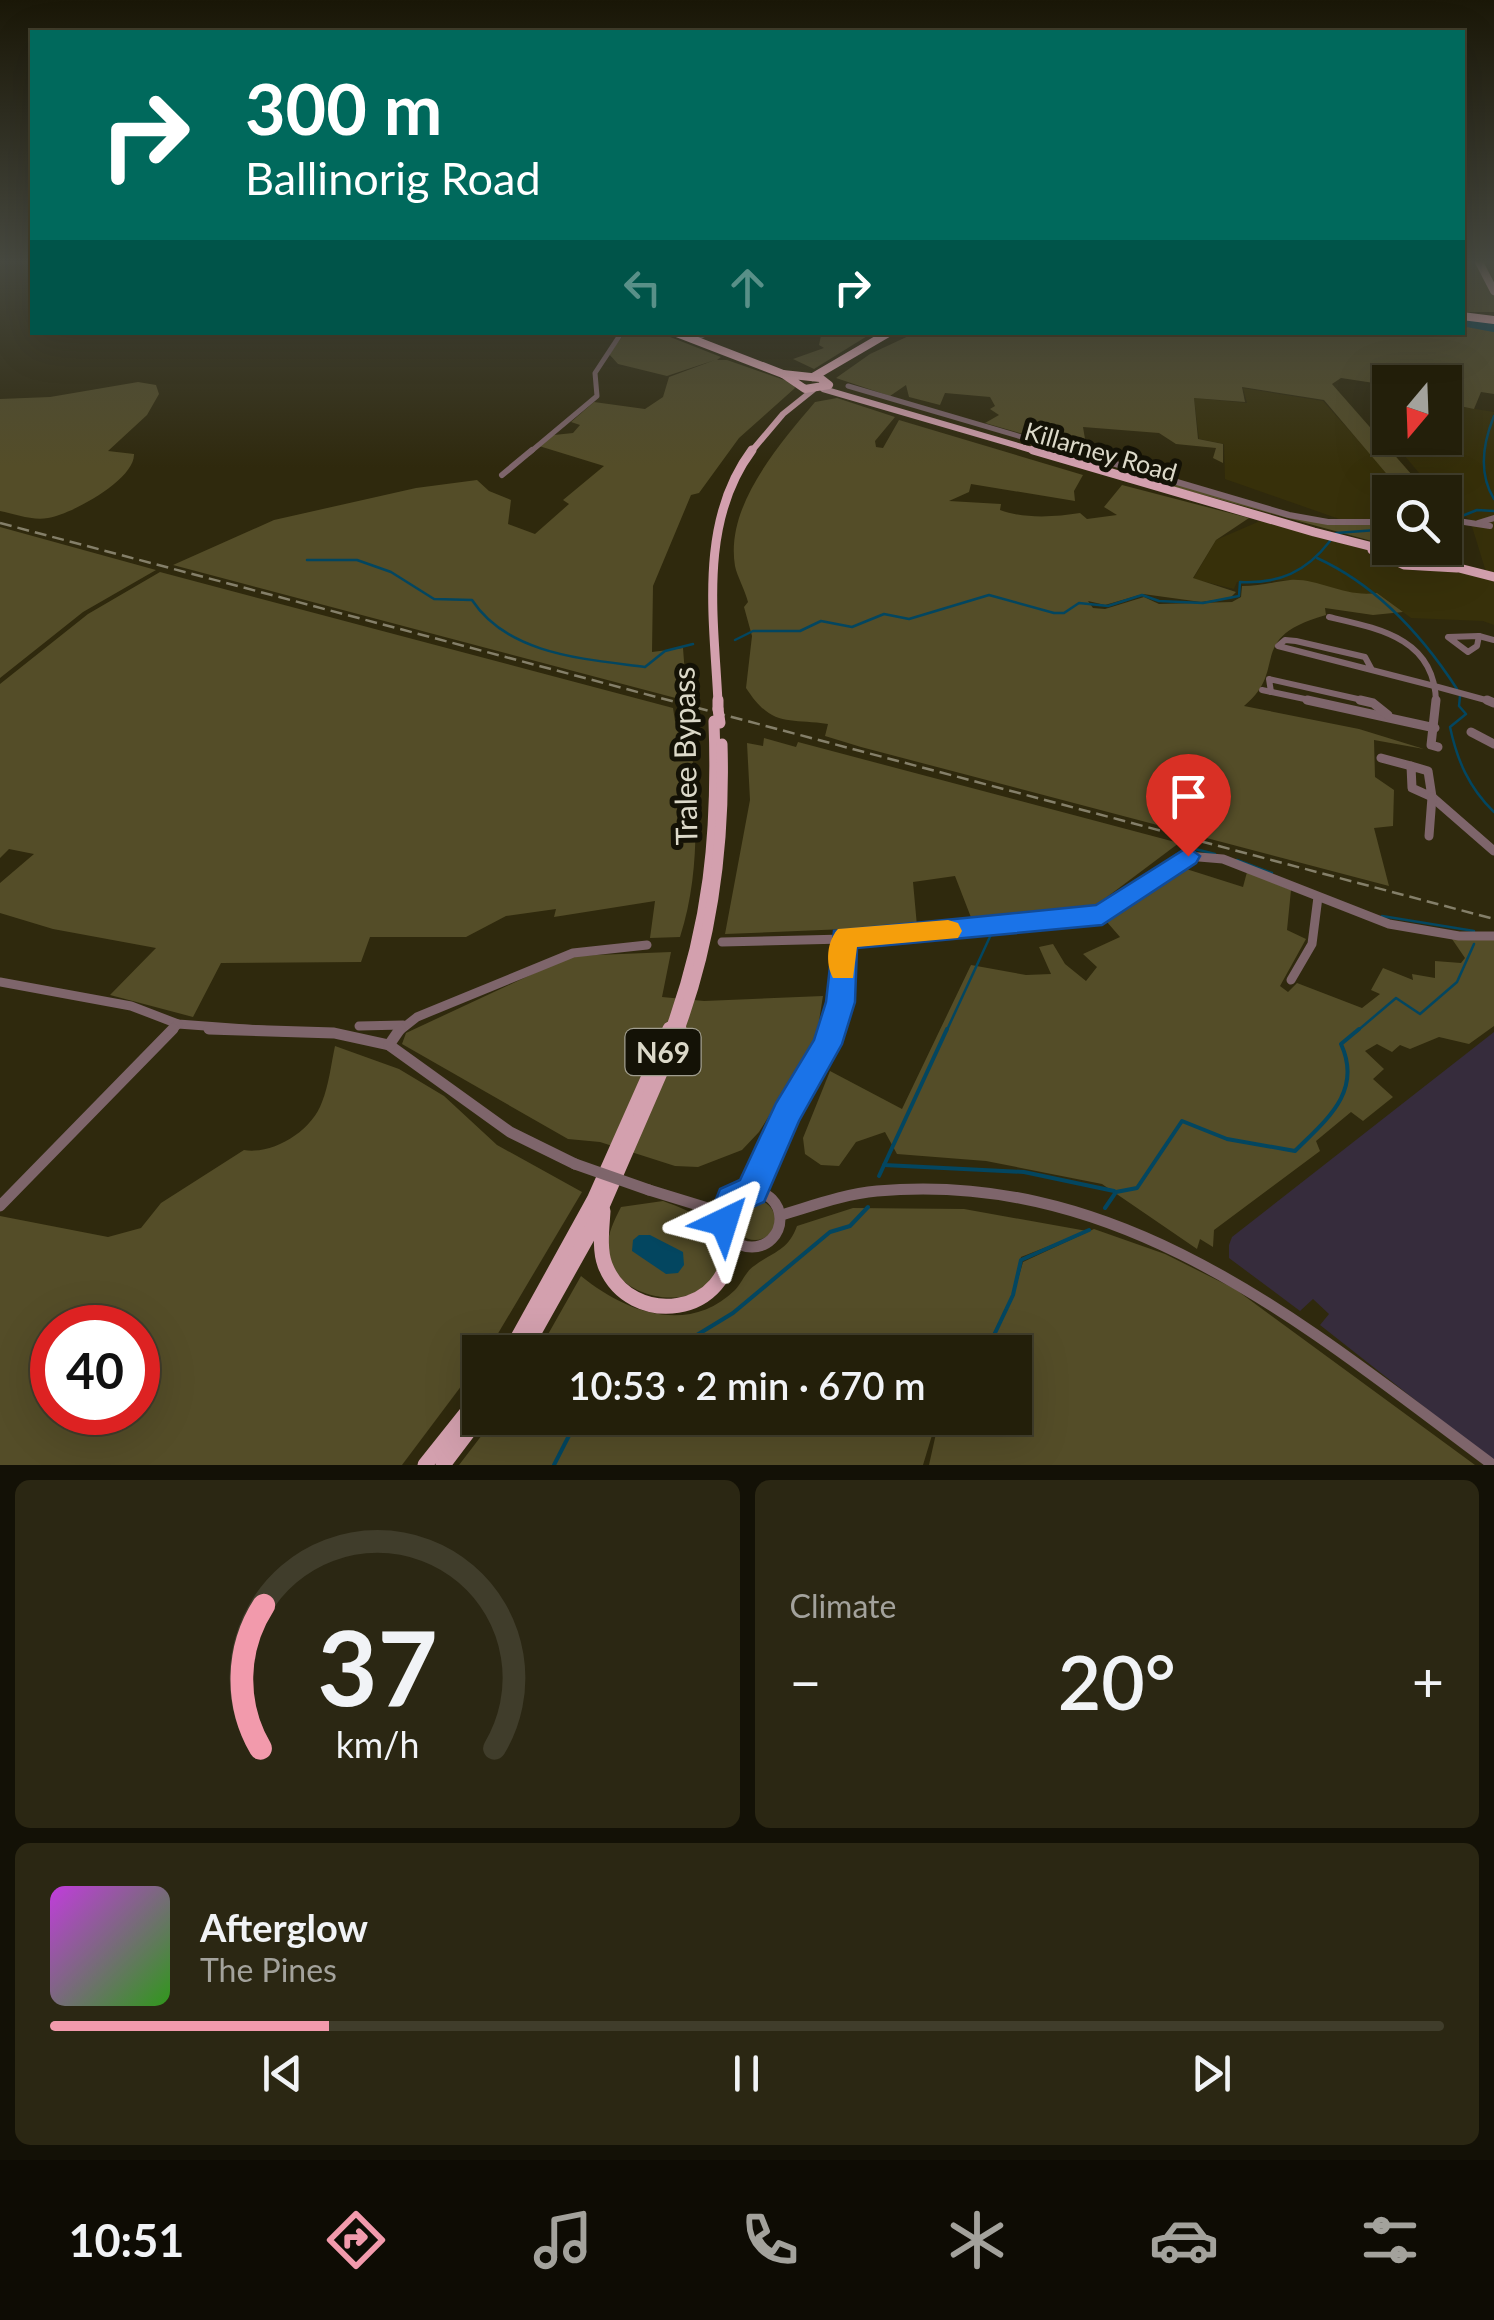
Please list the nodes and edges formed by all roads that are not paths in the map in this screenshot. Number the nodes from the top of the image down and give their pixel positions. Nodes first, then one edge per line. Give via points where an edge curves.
1 (620, 335) edge
2 (681, 335) edge
3 (703, 335) edge
4 (885, 335) edge
5 (893, 335) edge
6 (692, 340) junction
7 (805, 382) junction
8 (822, 386) junction
9 (846, 390) junction
10 (979, 414) dead end
11 (966, 420) junction
12 (502, 475) dead end
13 (1372, 521) edge
14 (1462, 522) edge
15 (1491, 524) edge
16 (1372, 545) edge
17 (1448, 565) edge
18 (1494, 577) edge
19 (1329, 618) dead end
20 (1479, 636) dead end
21 (1494, 640) edge
22 (1372, 670) junction
23 (1438, 687) junction
24 (1266, 691) dead end
25 (1494, 702) edge
26 (716, 715) junction
27 (1434, 728) junction
28 (1471, 732) dead end
29 (1494, 744) edge
30 (1438, 747) dead end
31 (1381, 758) dead end
32 (1411, 766) junction
33 (1432, 797) junction
34 (1429, 836) dead end
35 (1494, 851) edge
36 (1318, 897) junction
37 (1494, 936) edge
38 (844, 939) junction
39 (722, 942) dead end
40 (647, 945) dead end
41 (1291, 980) dead end
42 (0, 982) edge
43 (178, 1024) junction
44 (403, 1025) junction
45 (360, 1026) dead end
46 (389, 1045) junction
47 (752, 1191) junction
48 (0, 1206) edge
49 (604, 1206) junction
50 (724, 1214) junction
51 (781, 1215) junction
52 (731, 1237) junction
53 (520, 1335) edge
54 (534, 1335) edge
55 (462, 1419) edge
56 (466, 1435) edge
57 (425, 1465) edge
58 (443, 1465) edge
59 (1493, 1465) edge

1 - 12 street via 594,373 597,396
2 - 6 highway
3 - 6 street
4 - 7 highway, Tralee Bypass
5 - 8 highway, Tralee Bypass via 853,357
6 - 7 highway
7 - 8 highway
7 - 8 highway
7 - 26 main road, Tralee Bypass / N69 via 745,448 714,510 703,583
8 - 9 main road, Killarney Road
8 - 26 main road, Tralee Bypass / N69 via 750,449 719,513 710,585
9 - 11 street
9 - 16 main road, Killarney Road
10 - 11 street
11 - 13 street via 1306,519
14 - 15 street
17 - 18 main road
19 - 23 street via 1407,640
20 - 21 street
22 - 22 street via 1281,650 1278,646 1285,640 1364,658
22 - 23 street
23 - 25 street
23 - 27 street
24 - 27 street
26 - 49 main road, Tralee Bypass / N69 via 724,830 714,917 678,1038
26 - 53 main road, Tralee Bypass / N69 via 712,875 682,996 603,1182
27 - 30 street via 1431,745
28 - 29 street
31 - 32 street
32 - 33 street via 1412,788
32 - 33 street via 1428,771
33 - 34 street
33 - 35 street
36 - 37 street via 1403,926
36 - 38 street via 1224,859 1188,856 1102,915
36 - 41 street via 1312,944
38 - 39 street
38 - 47 street via 840,1002 827,1044
40 - 44 street via 573,952
42 - 43 street via 131,1006
43 - 46 street via 334,1033
43 - 48 street
44 - 45 street
44 - 46 street
46 - 50 street, bridge via 510,1132 574,1164
47 - 50 street via 731,1200
47 - 51 street via 768,1196
49 - 52 main road via 606,1269 628,1296 646,1303 668,1308 703,1298 729,1272
49 - 54 main road, N69
50 - 52 street
51 - 52 street via 778,1232 764,1244 746,1246
51 - 59 street via 854,1195 939,1188 1000,1192 1102,1216 1242,1284
55 - 57 main road
56 - 58 main road

